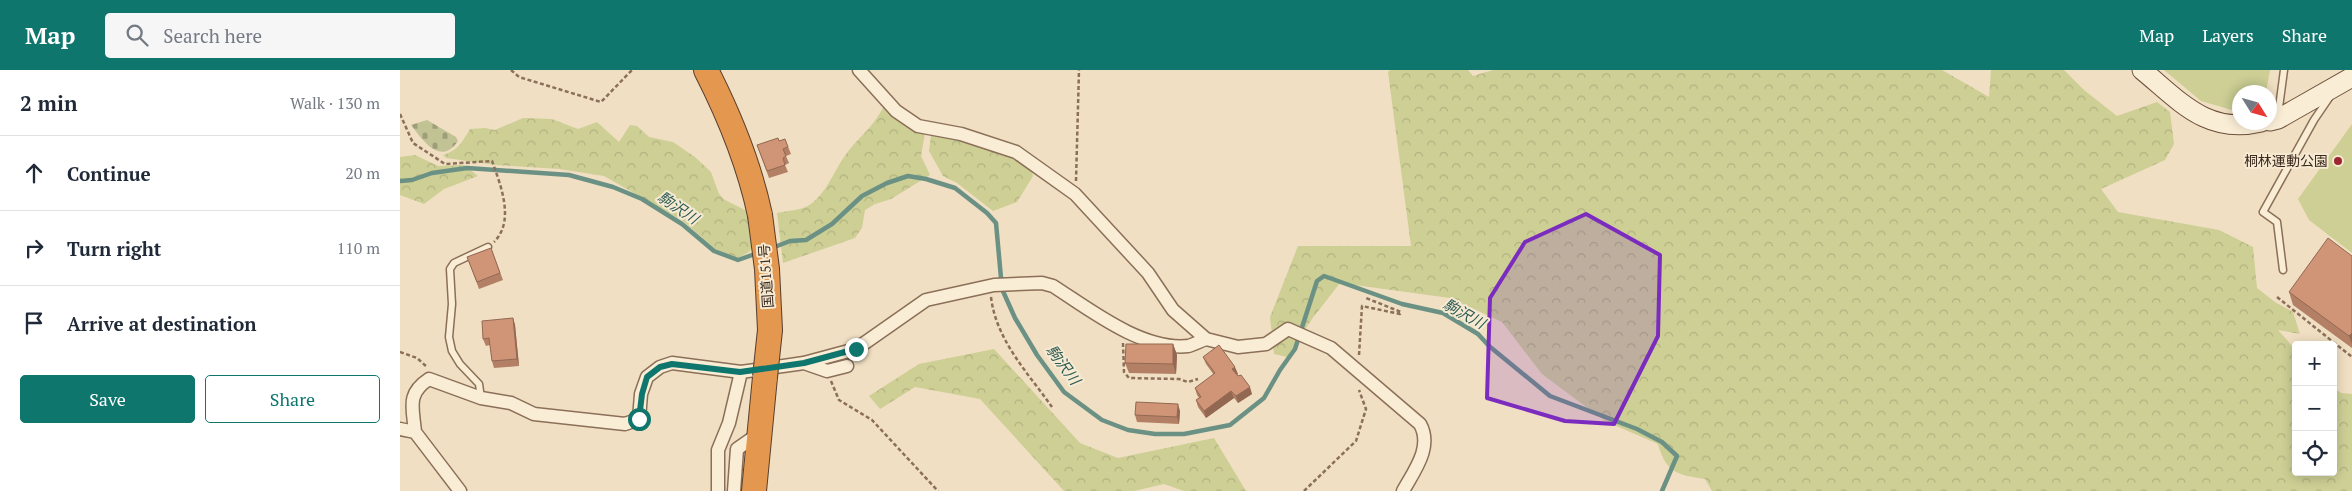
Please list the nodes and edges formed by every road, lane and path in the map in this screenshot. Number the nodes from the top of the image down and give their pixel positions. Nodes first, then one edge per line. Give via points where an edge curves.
1 (511, 70) edge
2 (632, 70) edge
3 (706, 70) edge
4 (859, 70) edge
5 (1079, 70) edge
6 (2142, 70) edge
7 (2284, 70) edge
8 (2348, 79) edge
9 (2277, 94) edge
10 (400, 114) edge
11 (2277, 117) edge
12 (2232, 125) edge
13 (1074, 194) junction
14 (488, 248) joint
15 (2283, 270) dead end
16 (992, 286) junction
17 (2278, 297) dead end
18 (1366, 298) dead end
19 (1123, 331) junction
20 (1206, 339) junction
21 (2352, 357) edge
22 (804, 363) junction
23 (1348, 363) junction
24 (847, 366) dead end
25 (827, 371) junction
26 (740, 372) junction
27 (1198, 379) dead end
28 (1358, 388) dead end
29 (481, 398) junction
30 (1052, 407) dead end
31 (400, 429) edge
32 (415, 432) junction
33 (760, 433) junction
34 (460, 491) edge
35 (718, 491) edge
36 (734, 491) edge
37 (754, 491) edge
38 (938, 491) edge
39 (1304, 491) edge
40 (1403, 491) edge

1 - 2 path via 518,77 600,102
3 - 33 highway, 国道151号, bridge via 732,124 753,182 760,214 770,330
4 - 13 street via 896,111 918,126 961,134 1016,152
5 - 13 path
6 - 12 street via 2200,117
7 - 9 lane
8 - 11 street
8 - 15 lane via 2326,100 2263,212 2277,222
10 - 14 path via 413,143 445,164 492,161 506,217 501,235
13 - 20 street via 1148,273 1173,310
14 - 29 lane via 454,263 450,269 452,304 449,337 452,351 479,384
16 - 19 street via 1042,283 1053,286
16 - 22 street via 926,300 856,349
16 - 30 path via 992,314 1005,342
17 - 21 path
18 - 23 path via 1401,312 1362,306 1359,361 1365,367
19 - 20 street via 1157,343 1188,346
19 - 27 path via 1124,372 1129,378 1188,382
20 - 23 street via 1238,347 1266,344 1288,329 1331,348
22 - 25 street
22 - 26 street
23 - 40 street via 1420,424 1424,432 1423,454
24 - 25 street
25 - 38 path via 838,400 872,420
26 - 29 street via 672,364 660,367 647,377 639,419 625,424 534,414 511,403
26 - 35 street via 729,423 718,450
28 - 39 path via 1366,409 1356,441
29 - 32 street via 429,379 417,387 413,398
31 - 32 street
32 - 34 street
33 - 36 street via 737,449
33 - 37 highway, 国道151号

